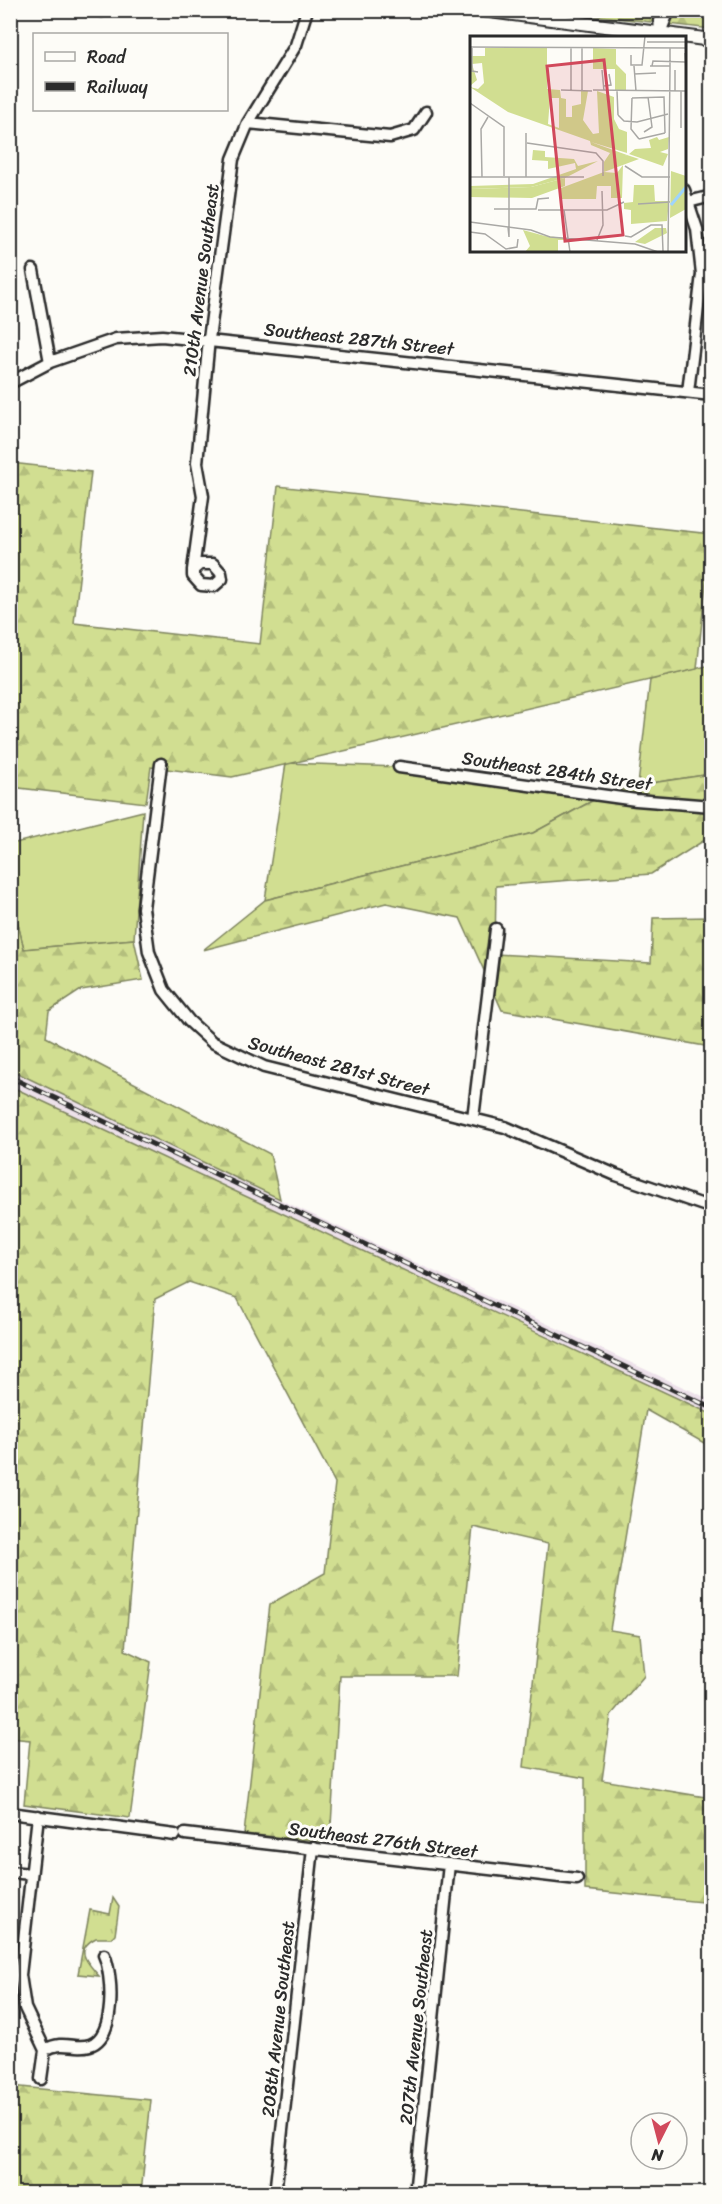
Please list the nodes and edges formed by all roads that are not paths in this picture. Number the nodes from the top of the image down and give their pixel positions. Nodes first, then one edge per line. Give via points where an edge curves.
1 (307, 10) edge
2 (482, 10) edge
3 (659, 10) edge
4 (669, 10) edge
5 (660, 36) edge
6 (686, 38) edge
7 (711, 40) edge
8 (426, 112) dead end
9 (248, 123) junction
10 (686, 196) edge
11 (711, 196) edge
12 (688, 202) junction
13 (33, 270) dead end
14 (209, 339) junction
15 (50, 362) junction
16 (10, 383) edge
17 (688, 392) junction
18 (711, 395) edge
19 (193, 570) dead end
20 (161, 764) dead end
21 (399, 767) dead end
22 (711, 806) edge
23 (496, 930) dead end
24 (473, 1118) junction
25 (711, 1208) edge
26 (10, 1813) edge
27 (38, 1816) junction
28 (313, 1848) junction
29 (449, 1864) junction
30 (10, 1872) edge
31 (31, 1875) junction
32 (577, 1879) dead end
33 (104, 1955) dead end
34 (45, 2050) junction
35 (41, 2079) dead end
36 (275, 2193) edge
37 (415, 2193) edge

1 - 9 street, 210th Avenue Southeast via 296,45
2 - 5 street
3 - 5 street
4 - 5 street
6 - 7 street
8 - 9 street via 414,130 390,137
9 - 14 street, 210th Avenue Southeast via 233,159
10 - 12 street
11 - 12 street
12 - 17 street via 697,229 702,274
13 - 15 street
14 - 15 street, Southeast 287th Street via 116,339
14 - 17 street, Southeast 287th Street
14 - 19 street, 210th Avenue Southeast via 197,463 202,496
15 - 16 street, Southeast 287th Street
17 - 18 street, Southeast 287th Street
20 - 24 street, Southeast 281st Street via 143,908 149,952 164,990 202,1033 226,1050 264,1067
21 - 22 street, Southeast 284th Street via 636,800
23 - 24 street
24 - 25 street, Southeast 281st Street via 523,1133 618,1175
26 - 27 street, Southeast 276th Street
27 - 28 street, Southeast 276th Street
27 - 31 street
28 - 29 street, Southeast 276th Street
28 - 36 street, 208th Avenue Southeast
29 - 32 street, Southeast 276th Street
29 - 37 street, 207th Avenue Southeast
30 - 31 street
31 - 34 street via 21,1996
33 - 34 street via 111,1980 108,2018 99,2041 85,2046 62,2043
34 - 35 street

